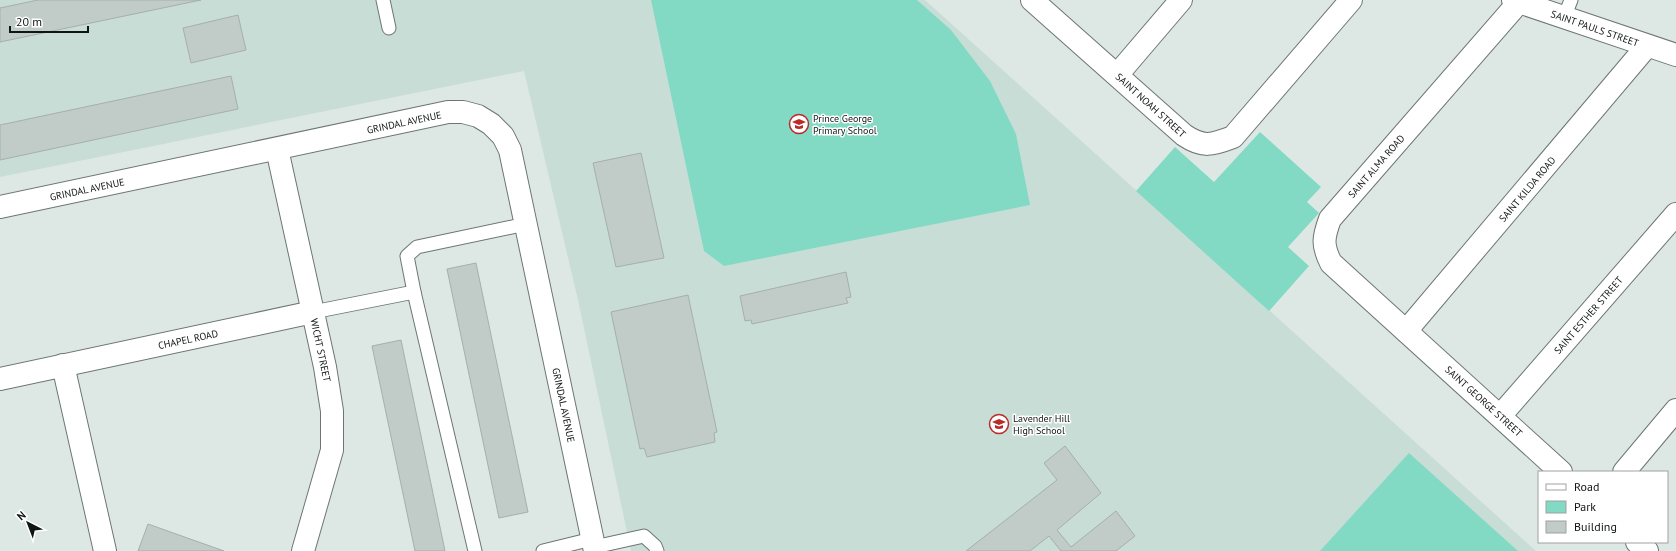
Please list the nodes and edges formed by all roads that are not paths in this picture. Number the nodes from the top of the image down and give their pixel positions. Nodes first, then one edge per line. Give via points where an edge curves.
1 (383, 0) edge
2 (1032, 0) edge
3 (1181, 0) edge
4 (1351, 0) edge
5 (1516, 1) edge
6 (1568, 9) edge
7 (389, 28) dead end
8 (1648, 46) junction
9 (1676, 55) edge
10 (1117, 75) junction
11 (277, 149) junction
12 (0, 208) edge
13 (1676, 214) edge
14 (526, 224) junction
15 (414, 292) junction
16 (313, 312) junction
17 (1406, 331) junction
18 (63, 365) junction
19 (0, 379) edge
20 (1676, 410) edge
21 (1500, 416) junction
22 (1560, 471) edge
23 (1625, 471) edge
24 (1638, 543) edge
25 (594, 545) edge
26 (105, 551) edge
27 (303, 551) edge
28 (475, 551) edge
29 (543, 551) edge
30 (657, 551) edge
31 (1647, 551) edge

1 - 7 lane
2 - 10 street, SAINT NOAH STREET
3 - 10 street
4 - 10 street, SAINT NOAH STREET via 1233,137 1212,145 1194,143
5 - 6 street, SAINT PAULS STREET
5 - 17 street, SAINT ALMA ROAD via 1330,220 1325,235 1325,250 1331,263
6 - 8 street, SAINT PAULS STREET
8 - 9 street, SAINT PAULS STREET
8 - 17 street, SAINT KILDA ROAD
11 - 12 street, GRINDAL AVENUE
11 - 14 street, GRINDAL AVENUE via 430,115 464,112 478,116 503,136 510,150
11 - 16 street, WICHT STREET
13 - 21 street, SAINT ESTHER STREET
14 - 15 lane via 417,247 407,256
14 - 25 street, GRINDAL AVENUE
15 - 16 lane
15 - 28 lane
16 - 18 street, CHAPEL ROAD
16 - 27 street, WICHT STREET via 332,411 332,450
17 - 21 street, SAINT GEORGE STREET
18 - 19 street, CHAPEL ROAD
18 - 26 street
20 - 23 street
21 - 22 street, SAINT GEORGE STREET
24 - 31 street
25 - 29 lane
25 - 30 lane via 644,536

